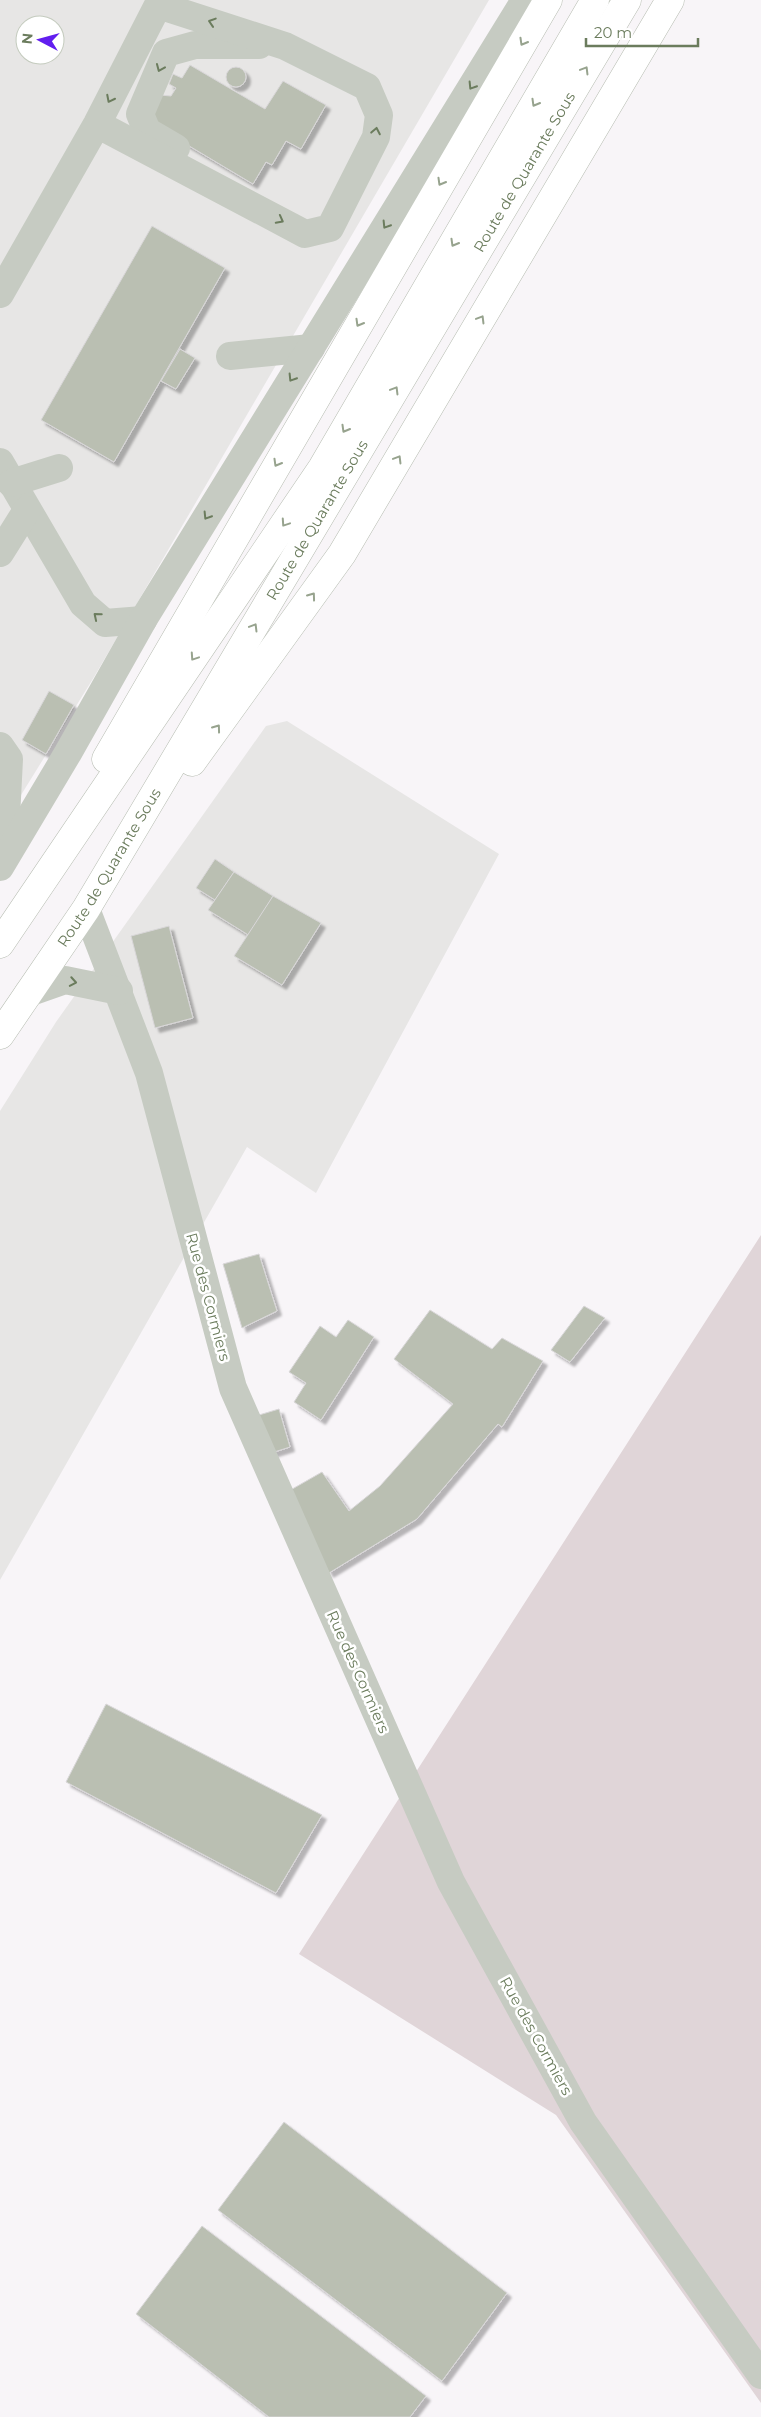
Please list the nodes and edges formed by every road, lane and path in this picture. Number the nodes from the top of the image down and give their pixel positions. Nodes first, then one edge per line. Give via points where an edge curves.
1 (525, 0) edge
2 (548, 0) edge
3 (595, 0) edge
4 (627, 0) edge
5 (670, 0) edge
6 (285, 46) junction
7 (97, 124) junction
8 (253, 206) junction
9 (0, 294) edge
10 (311, 348) junction
11 (230, 356) dead end
12 (59, 468) dead end
13 (5, 473) edge
14 (27, 510) junction
15 (0, 553) edge
16 (143, 620) junction
17 (0, 746) edge
18 (2, 864) edge
19 (86, 909) junction
20 (7, 935) edge
21 (119, 991) junction
22 (28, 993) junction
23 (0, 1035) edge
24 (761, 2375) edge

1 -> 10 street
2 -> 20 main road via 151,678
3 -> 20 main road, Route de Quarante Sous via 322,468
19 -> 4 main road, Route de Quarante Sous
19 -> 5 main road via 342,554
6 -> 7 street via 158,5
8 -> 6 street via 305,234 330,228 376,137 379,115 367,87
6 -> 8 street via 195,45 166,54 140,114 147,131 226,178
7 - 8 street
7 - 9 street
10 - 11 street
10 -> 16 street
12 - 13 street
13 - 14 street
14 - 15 street
16 -> 14 street via 105,623 83,604
16 - 18 street
17 - 18 street via 8,759
19 - 21 street, Rue des Cormiers
19 - 22 main road, Route de Quarante Sous
22 -> 21 street via 65,980
21 - 24 street, Rue des Cormiers via 149,1074 232,1388 451,1882 583,2122
22 - 23 main road, Route de Quarante Sous

